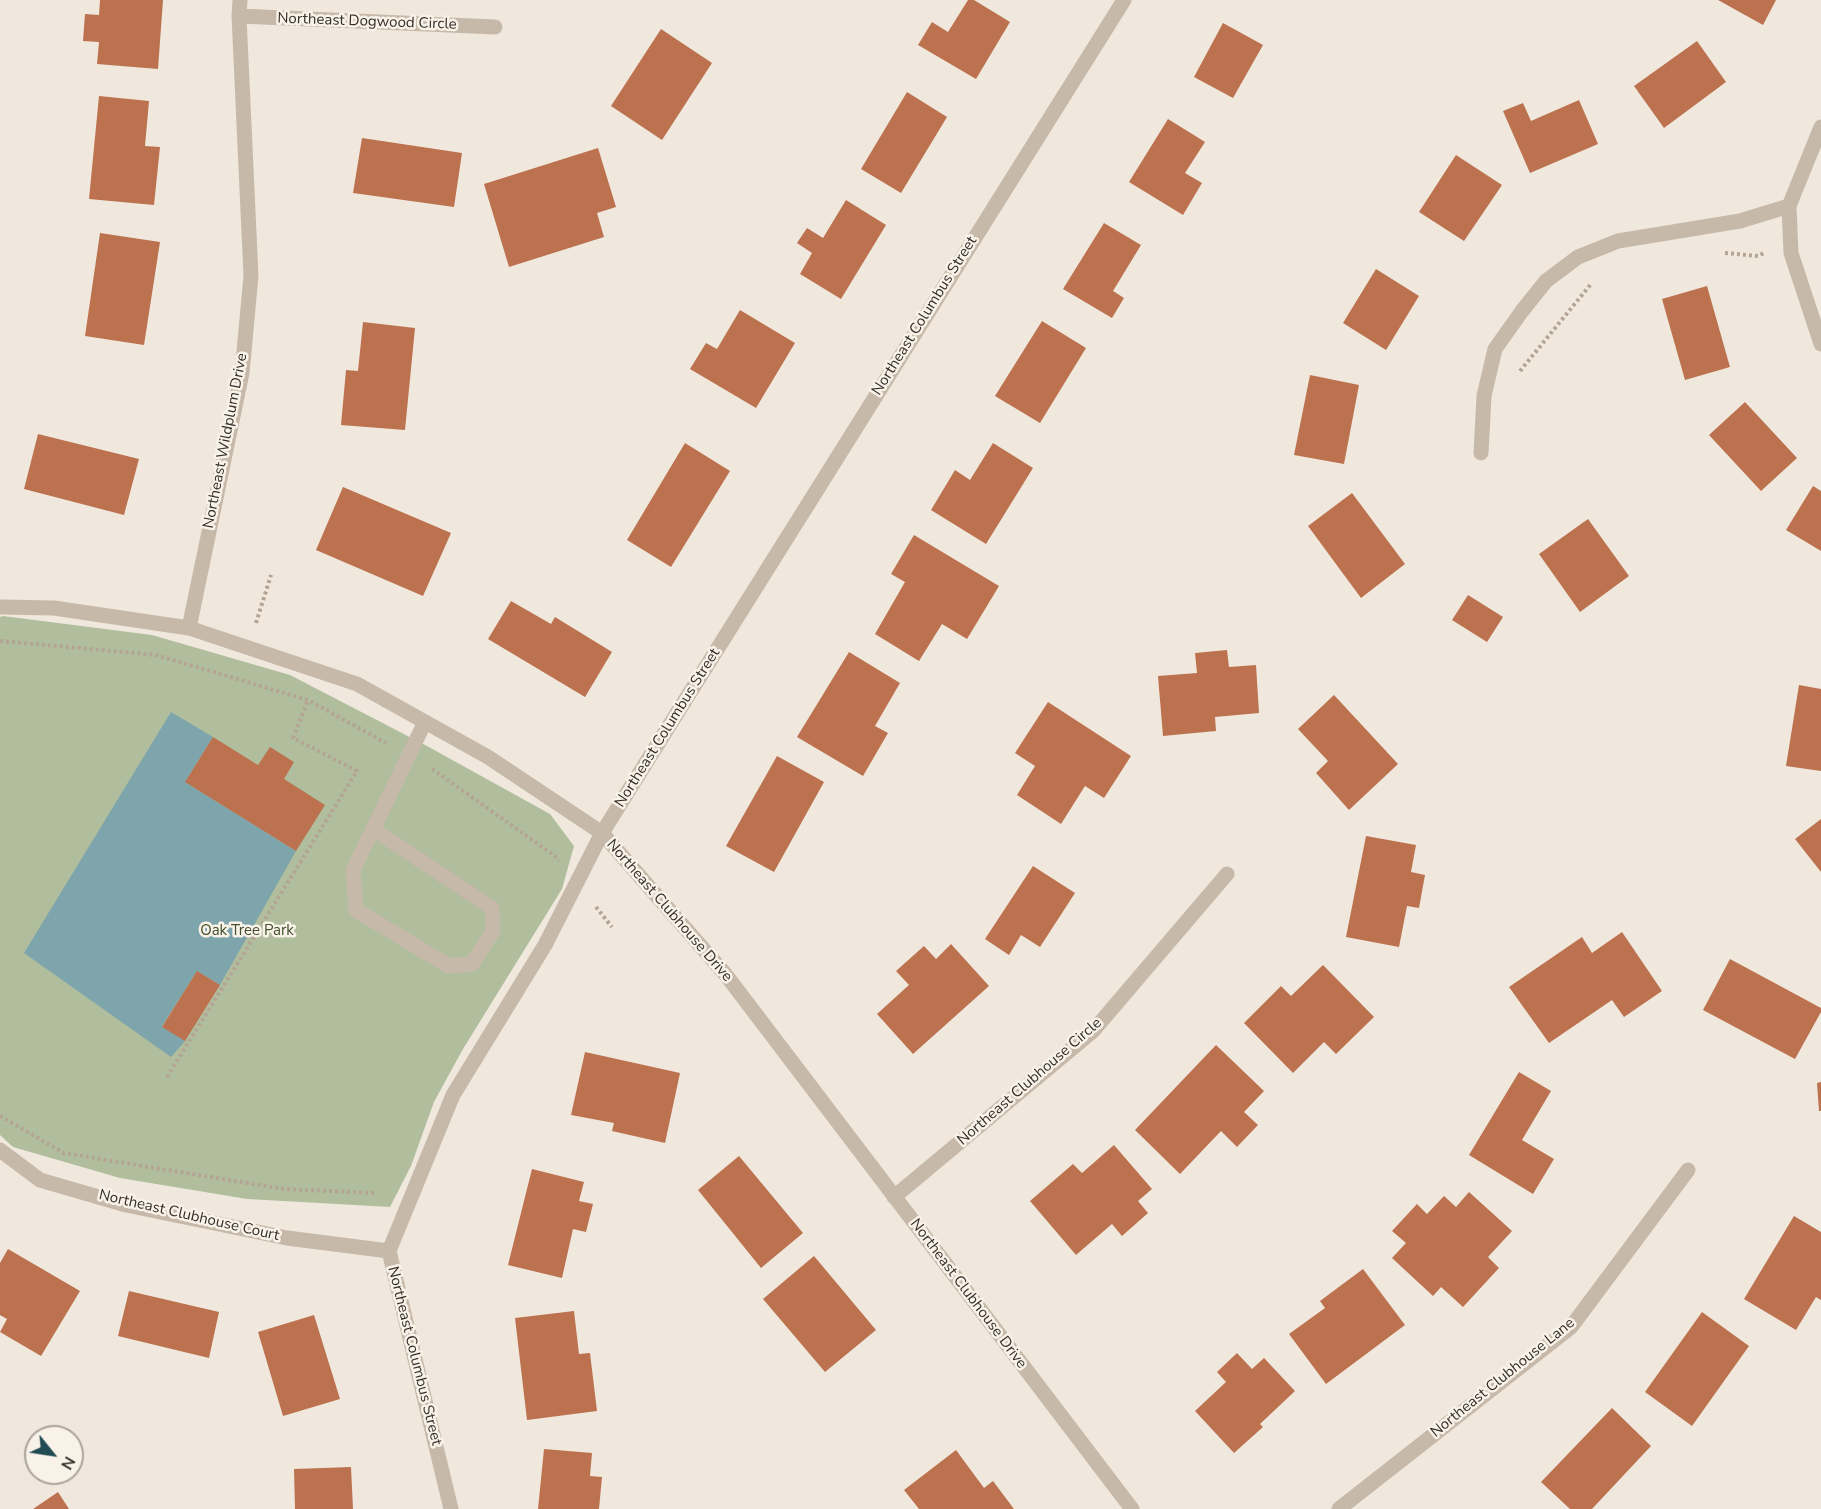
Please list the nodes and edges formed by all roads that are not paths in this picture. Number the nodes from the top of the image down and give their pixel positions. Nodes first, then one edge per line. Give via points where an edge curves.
1 (240, 0) edge
2 (1124, 0) edge
3 (239, 16) junction
4 (495, 27) dead end
5 (1821, 127) edge
6 (1789, 206) junction
7 (1821, 344) edge
8 (1481, 453) dead end
9 (0, 607) edge
10 (189, 628) junction
11 (425, 722) junction
12 (373, 829) junction
13 (602, 833) junction
14 (1227, 874) dead end
15 (0, 1150) edge
16 (1688, 1170) dead end
17 (894, 1197) junction
18 (389, 1251) junction
19 (452, 1509) edge
20 (1132, 1509) edge
21 (1340, 1509) edge

1 - 3 street, Northeast Wildplum Drive
2 - 13 street, Northeast Columbus Street
3 - 4 street, Northeast Dogwood Circle
3 - 10 street, Northeast Wildplum Drive via 251,276 242,373
5 - 6 street
6 - 7 street via 1791,252
6 - 8 street via 1740,221 1618,241 1578,257 1546,281 1495,349 1484,396
9 - 10 street, Northeast Clubhouse Drive via 54,608
10 - 11 street, Northeast Clubhouse Drive via 357,684
11 - 12 street
11 - 13 street, Northeast Clubhouse Drive via 488,757
12 - 12 street via 353,870 356,910 449,966 472,964 493,931 492,908
13 - 17 street, Northeast Clubhouse Drive via 726,975
13 - 18 street, Northeast Columbus Street via 545,945 453,1095
14 - 17 street, Northeast Clubhouse Circle via 1093,1031
15 - 18 street, Northeast Clubhouse Court via 40,1180 126,1204 287,1238
16 - 21 street, Northeast Clubhouse Lane via 1571,1327
17 - 20 street, Northeast Clubhouse Drive
18 - 19 street, Northeast Columbus Street

